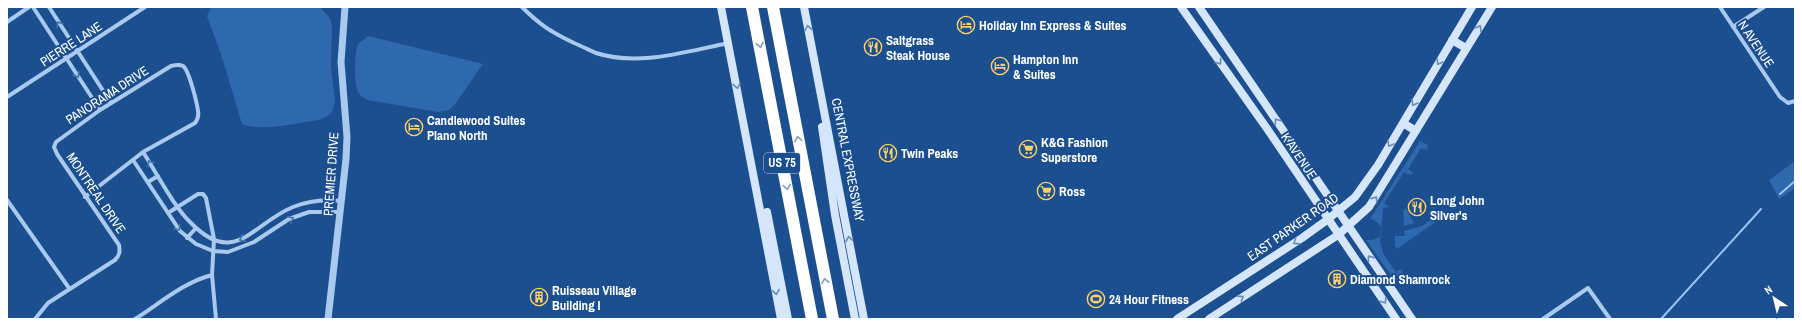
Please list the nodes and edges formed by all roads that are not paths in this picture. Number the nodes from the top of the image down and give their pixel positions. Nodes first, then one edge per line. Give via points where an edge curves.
1 (29, 7) edge
2 (33, 7) edge
3 (48, 7) edge
4 (145, 7) edge
5 (345, 7) edge
6 (522, 7) edge
7 (721, 7) edge
8 (773, 7) edge
9 (804, 7) edge
10 (1181, 7) edge
11 (1199, 7) edge
12 (1472, 7) edge
13 (1492, 7) edge
14 (1720, 7) edge
15 (1764, 7) edge
16 (751, 10) edge
17 (7, 22) edge
18 (1733, 27) junction
19 (1452, 40) junction
20 (1222, 42) junction
21 (729, 43) junction
22 (1466, 48) junction
23 (812, 50) junction
24 (1211, 50) junction
25 (77, 51) junction
26 (66, 58) junction
27 (7, 97) edge
28 (1795, 101) edge
29 (111, 103) junction
30 (100, 110) junction
31 (1403, 123) junction
32 (1416, 131) junction
33 (54, 147) joint
34 (143, 152) junction
35 (133, 160) junction
36 (754, 171) junction
37 (158, 176) junction
38 (148, 182) junction
39 (85, 197) junction
40 (7, 200) edge
41 (341, 201) junction
42 (178, 205) junction
43 (340, 212) junction
44 (1338, 212) junction
45 (168, 213) junction
46 (1328, 220) junction
47 (266, 224) junction
48 (1348, 226) junction
49 (196, 228) junction
50 (271, 231) junction
51 (1338, 235) junction
52 (187, 238) junction
53 (214, 239) junction
54 (213, 251) junction
55 (212, 275) junction
56 (69, 288) junction
57 (35, 319) edge
58 (135, 319) edge
59 (216, 319) edge
60 (328, 319) edge
61 (781, 319) edge
62 (788, 319) edge
63 (812, 319) edge
64 (833, 319) edge
65 (855, 319) edge
66 (864, 319) edge
67 (1177, 319) edge
68 (1208, 319) edge
69 (1396, 319) edge
70 (1412, 319) edge
71 (1543, 319) edge
72 (1610, 319) edge

1 - 17 street
2 - 26 street
25 -> 3 street
4 - 25 street, PIERRE LANE
5 - 41 street, PREMIER DRIVE via 341,62 347,137
6 - 21 street via 547,30 558,36 596,53 620,58 656,57
7 - 21 main road
64 -> 8 highway, US 75
23 -> 9 main road, CENTRAL EXPRESSWAY
10 - 24 main road, K AVENUE
11 - 20 main road, K AVENUE
12 - 19 main road, EAST PARKER ROAD
22 -> 13 main road
14 - 18 street, N AVENUE
15 - 18 street
16 -> 63 highway, US 75
18 - 28 street, N AVENUE via 1775,91 1784,101
19 - 22 main road
19 -> 31 main road, EAST PARKER ROAD
20 - 24 main road
44 -> 20 main road, K AVENUE
21 -> 36 main road
22 - 32 main road
23 - 65 main road via 833,202
66 -> 23 main road, CENTRAL EXPRESSWAY
24 -> 46 main road, K AVENUE
25 - 26 street, PIERRE LANE
25 - 29 street
26 - 27 street, PIERRE LANE
26 -> 30 street
29 - 30 street, PANORAMA DRIVE
29 - 34 street, PANORAMA DRIVE via 175,65 183,66 188,72 198,118 195,123
30 - 33 street, PANORAMA DRIVE via 59,138
31 - 32 main road
31 -> 44 main road, EAST PARKER ROAD via 1368,180 1355,197
48 -> 32 main road via 1376,198
33 - 39 street, MONTREAL DRIVE
34 - 35 street
37 -> 34 street
35 - 38 street
35 - 39 street
36 -> 61 main road
36 - 62 main road via 758,176 764,200
37 - 38 street
37 - 42 street
38 - 45 street
39 - 56 street, MONTREAL DRIVE via 118,245 120,252 115,260
40 - 56 street
41 - 43 street, PREMIER DRIVE
41 - 47 street via 321,200 293,207
42 - 45 street
42 - 49 street
42 - 53 street via 198,194 203,194
50 -> 43 street via 289,219 309,212
43 - 60 street, PREMIER DRIVE
44 - 46 main road, EAST PARKER ROAD
44 - 48 main road, K AVENUE
45 -> 52 street
46 - 51 main road, K AVENUE
46 -> 67 main road, EAST PARKER ROAD
47 - 50 street
47 -> 53 street via 229,243
48 - 51 main road
70 -> 48 main road, K AVENUE
49 - 52 street
49 - 53 street
50 - 54 street via 254,242 228,252
68 -> 51 main road
51 -> 69 main road, K AVENUE
52 - 54 street
53 - 54 street
54 - 55 street
55 - 58 street via 201,278
55 - 59 street
56 - 57 street via 48,303
71 - 72 street via 1588,288

